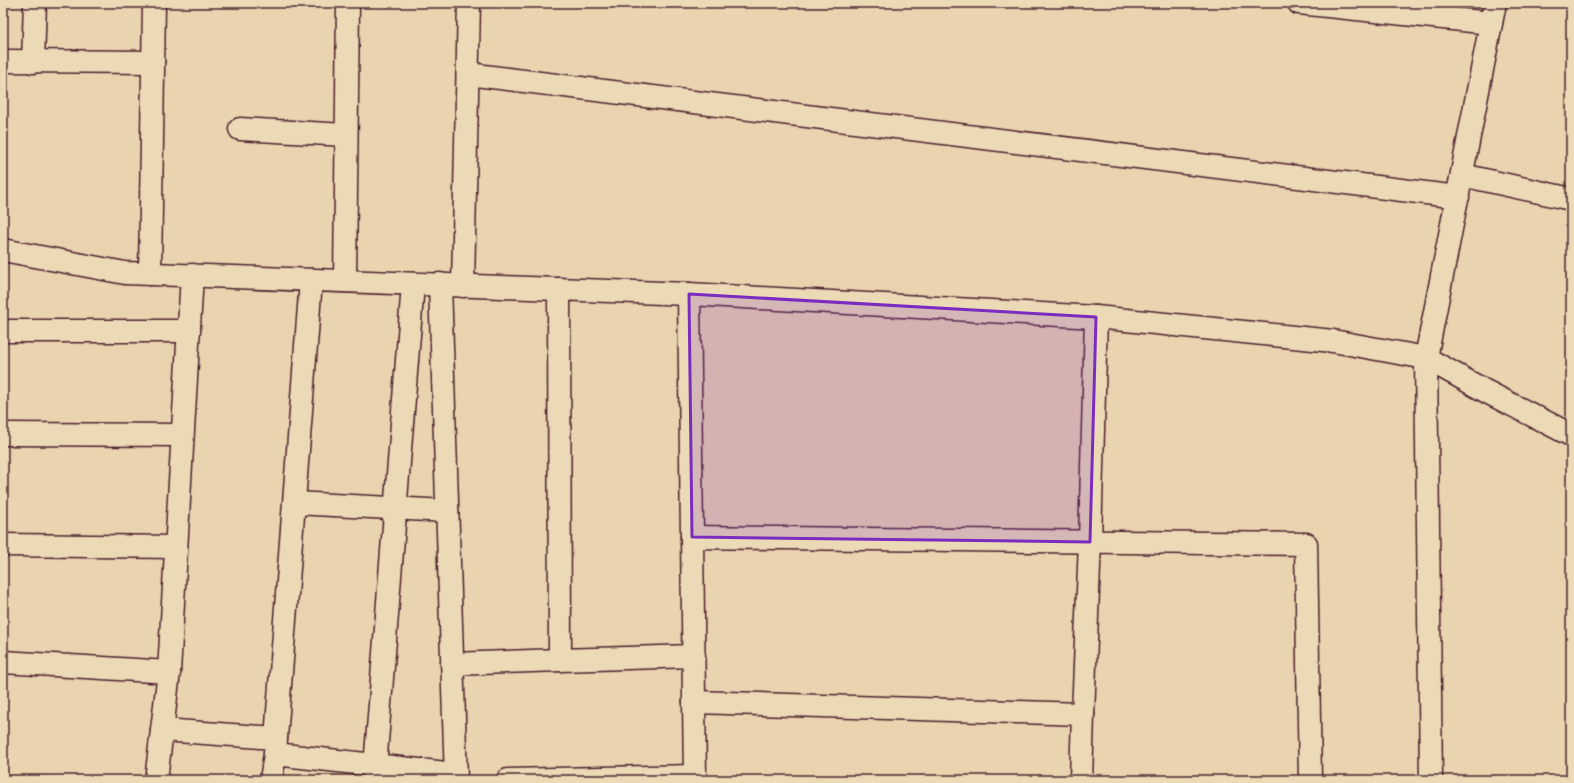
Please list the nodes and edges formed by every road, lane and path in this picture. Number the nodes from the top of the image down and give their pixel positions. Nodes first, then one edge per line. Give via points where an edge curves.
1 (35, 3) edge
2 (154, 3) edge
3 (348, 3) edge
4 (469, 3) edge
5 (1300, 3) edge
6 (1325, 4) edge
7 (1493, 13) edge
8 (3, 62) edge
9 (33, 62) junction
10 (153, 62) junction
11 (468, 74) junction
12 (240, 129) dead end
13 (346, 135) junction
14 (1462, 175) junction
15 (1458, 197) junction
16 (1571, 199) edge
17 (3, 250) edge
18 (150, 274) junction
19 (192, 275) junction
20 (311, 280) junction
21 (345, 281) junction
22 (413, 284) junction
23 (440, 284) junction
24 (463, 286) junction
25 (559, 289) junction
26 (689, 294) junction
27 (1096, 317) junction
28 (3, 331) edge
29 (189, 331) junction
30 (1426, 358) junction
31 (3, 434) edge
32 (1571, 435) edge
33 (182, 436) junction
34 (295, 503) junction
35 (395, 508) junction
36 (447, 511) junction
37 (692, 537) junction
38 (1090, 542) junction
39 (3, 545) edge
40 (176, 547) junction
41 (694, 656) junction
42 (560, 660) junction
43 (3, 662) edge
44 (452, 664) junction
45 (169, 672) junction
46 (694, 702) junction
47 (1083, 714) junction
48 (162, 730) junction
49 (275, 746) junction
50 (374, 773) edge
51 (455, 777) edge
52 (695, 778) edge
53 (156, 780) edge
54 (271, 780) edge
55 (508, 780) edge
56 (545, 780) edge
57 (1081, 780) edge
58 (1310, 780) edge
59 (1431, 780) edge

1 - 9 street
2 - 10 street
3 - 13 street
4 - 11 street
5 - 6 street
6 - 7 street
7 - 14 street
8 - 9 street
9 - 10 street
10 - 18 street
11 - 15 street
11 - 24 street
12 - 13 street
13 - 21 street
14 - 15 street
14 - 16 street
15 - 30 street
17 - 18 street via 125,273
18 - 19 street
19 - 20 street
19 - 29 street
20 - 21 street
20 - 34 street
21 - 22 street
22 - 23 street
22 - 35 street
23 - 24 street
23 - 36 street
24 - 25 street
25 - 26 street
25 - 42 street
26 - 27 street
26 - 37 street
27 - 30 street via 1333,341
27 - 38 street
28 - 29 street
29 - 33 street
30 - 32 street
30 - 59 street
31 - 33 street
33 - 40 street
34 - 35 street
34 - 49 street
35 - 36 street
35 - 50 street
36 - 44 street
37 - 38 street
37 - 41 street
38 - 47 street
38 - 58 street via 1306,544
39 - 40 street
40 - 45 street
41 - 42 street
41 - 46 street
42 - 44 street
43 - 45 street
44 - 51 street
45 - 48 street
46 - 47 street
46 - 52 street
47 - 57 street
48 - 49 street
48 - 53 street
49 - 50 street
49 - 54 street
50 - 51 street
52 - 56 street
55 - 56 street

